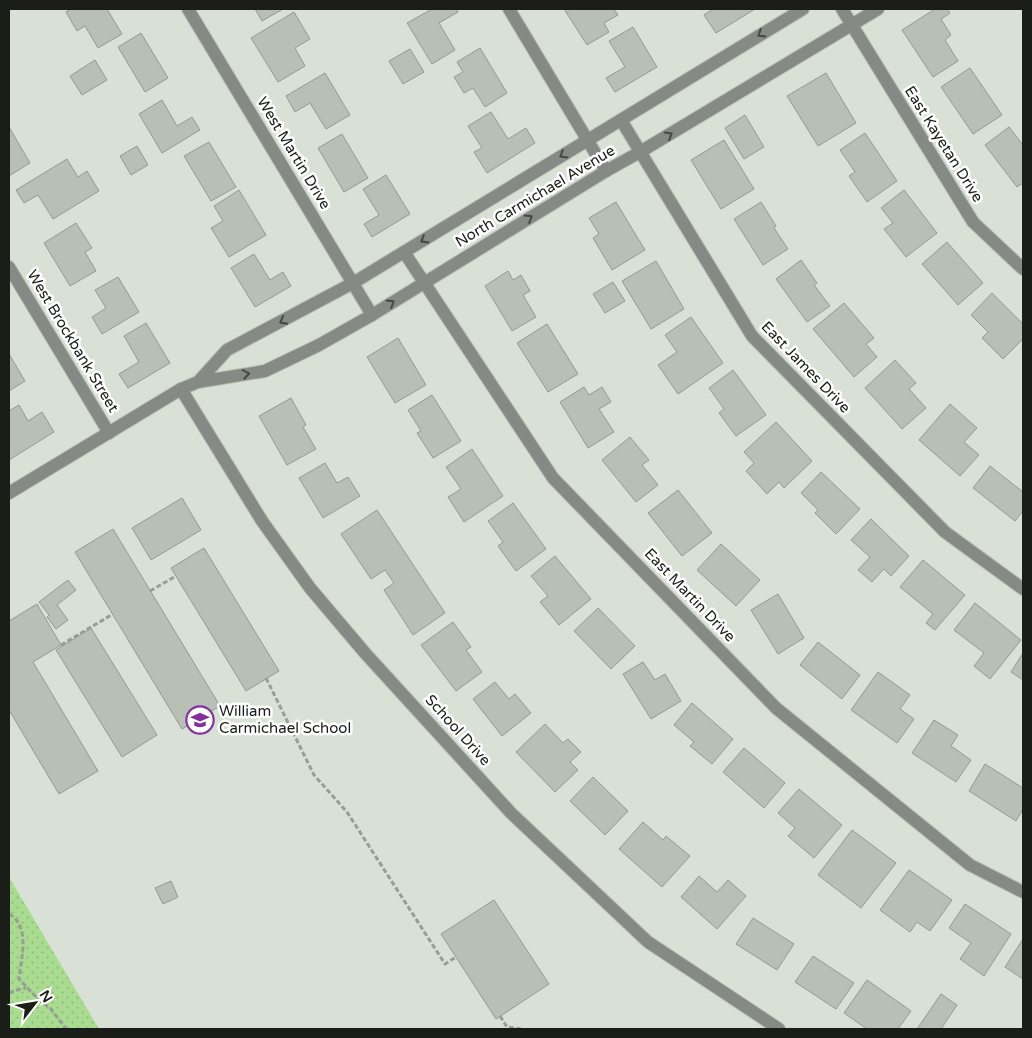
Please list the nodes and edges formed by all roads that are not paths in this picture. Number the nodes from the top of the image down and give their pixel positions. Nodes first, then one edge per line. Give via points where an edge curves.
1 (188, 9) edge
2 (509, 9) edge
3 (802, 9) edge
4 (842, 9) edge
5 (878, 9) edge
6 (852, 24) junction
7 (621, 120) junction
8 (587, 140) junction
9 (640, 152) junction
10 (606, 171) junction
11 (404, 252) junction
12 (9, 267) edge
13 (1023, 270) edge
14 (353, 283) junction
15 (424, 283) junction
16 (372, 315) junction
17 (198, 382) junction
18 (181, 389) junction
19 (109, 433) junction
20 (9, 493) edge
21 (1023, 589) edge
22 (1023, 892) edge
23 (778, 1029) edge

1 - 14 street, West Martin Drive
2 - 8 street
3 -> 7 street, North Carmichael Avenue
4 - 6 street, East Kayetan Drive
5 - 6 street, North Carmichael Avenue
9 -> 6 street, North Carmichael Avenue
6 - 13 street, East Kayetan Drive via 973,222
7 - 8 street, North Carmichael Avenue
7 - 9 street, East James Drive
8 - 10 street
8 -> 11 street, North Carmichael Avenue
9 - 10 street, North Carmichael Avenue
9 - 21 street, East James Drive via 752,336 945,532
15 -> 10 street, North Carmichael Avenue
11 - 14 street, North Carmichael Avenue
11 - 15 street, East Martin Drive
12 - 19 street, West Brockbank Street
14 - 16 street, West Martin Drive
14 -> 17 street, North Carmichael Avenue via 227,350
16 -> 15 street, North Carmichael Avenue
15 - 22 street, East Martin Drive via 553,478 776,708 970,865
17 -> 16 street, North Carmichael Avenue via 265,371
17 - 18 street, North Carmichael Avenue
18 - 19 street, North Carmichael Avenue
18 - 23 street, School Drive via 262,521 310,588 511,813 648,942
19 - 20 street, North Carmichael Avenue

